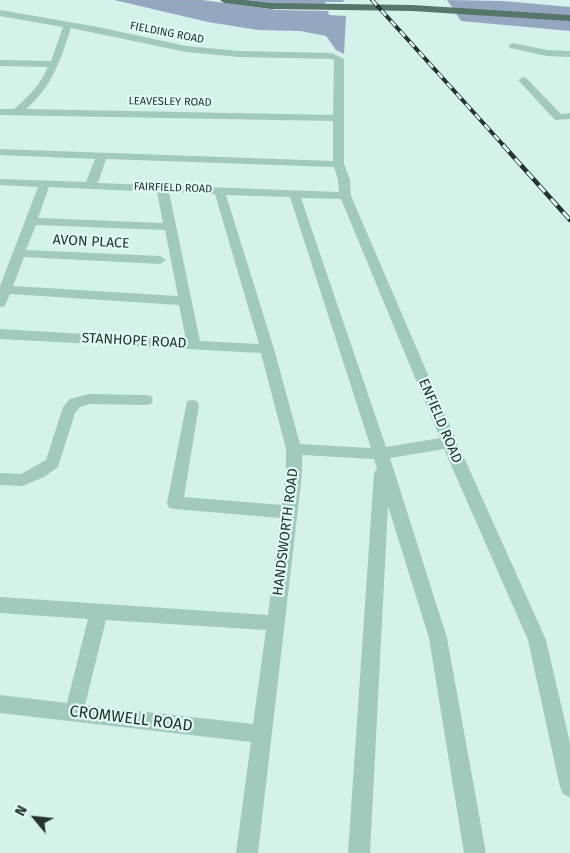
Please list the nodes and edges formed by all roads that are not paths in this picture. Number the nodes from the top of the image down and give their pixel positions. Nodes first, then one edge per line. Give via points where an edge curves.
1 (224, 0) edge
2 (0, 13) edge
3 (570, 18) edge
4 (68, 25) junction
5 (513, 46) dead end
6 (570, 54) edge
7 (336, 58) joint
8 (0, 63) edge
9 (55, 64) junction
10 (523, 80) dead end
11 (18, 110) junction
12 (0, 112) edge
13 (570, 116) edge
14 (338, 118) junction
15 (0, 152) edge
16 (102, 155) junction
17 (338, 164) junction
18 (0, 182) edge
19 (45, 184) junction
20 (91, 185) junction
21 (162, 188) junction
22 (219, 190) junction
23 (294, 193) junction
24 (346, 196) junction
25 (31, 221) junction
26 (170, 227) junction
27 (19, 253) junction
28 (160, 260) dead end
29 (5, 290) junction
30 (184, 302) junction
31 (0, 303) edge
32 (0, 334) edge
33 (194, 344) junction
34 (267, 349) junction
35 (146, 400) dead end
36 (192, 405) dead end
37 (449, 442) junction
38 (294, 449) junction
39 (382, 459) junction
40 (0, 479) edge
41 (288, 512) junction
42 (0, 604) edge
43 (99, 612) junction
44 (275, 624) junction
45 (0, 704) edge
46 (74, 712) junction
47 (262, 734) junction
48 (570, 787) edge
49 (247, 853) edge
50 (359, 853) edge
51 (475, 853) edge

1 - 3 main road via 271,6 412,8
2 - 4 street, FIELDING ROAD
4 - 7 street, FIELDING ROAD via 195,51
4 - 9 street
5 - 6 street
7 - 14 street, ENFIELD ROAD
8 - 9 street
9 - 11 street via 43,88
10 - 13 street via 559,118
11 - 12 street, LEAVESLEY ROAD
11 - 14 street, LEAVESLEY ROAD
14 - 17 street, ENFIELD ROAD
15 - 16 street
16 - 17 street
16 - 20 street
17 - 24 street, ENFIELD ROAD
18 - 19 street, FAIRFIELD ROAD
19 - 20 street, FAIRFIELD ROAD
19 - 25 street
20 - 21 street, FAIRFIELD ROAD
21 - 22 street, FAIRFIELD ROAD
21 - 26 street
22 - 23 street, FAIRFIELD ROAD
22 - 34 street, HANDSWORTH ROAD
23 - 24 street, FAIRFIELD ROAD
23 - 39 street
24 - 37 street, ENFIELD ROAD
25 - 26 street
25 - 27 street
26 - 30 street
27 - 28 street, AVON PLACE
27 - 29 street
29 - 30 street
29 - 31 street
30 - 33 street
32 - 33 street, STANHOPE ROAD
33 - 34 street, STANHOPE ROAD
34 - 38 street, HANDSWORTH ROAD
35 - 40 street via 89,399 75,403 68,411 52,463 38,474 22,480
36 - 41 street via 175,502
37 - 39 street
37 - 48 street, ENFIELD ROAD via 537,640
38 - 39 street
38 - 41 street, HANDSWORTH ROAD
39 - 50 street
39 - 51 street via 438,638
41 - 44 street, HANDSWORTH ROAD
42 - 43 street
43 - 44 street
43 - 46 street
44 - 47 street, HANDSWORTH ROAD
45 - 46 street, CROMWELL ROAD
46 - 47 street, CROMWELL ROAD
47 - 49 street, HANDSWORTH ROAD

